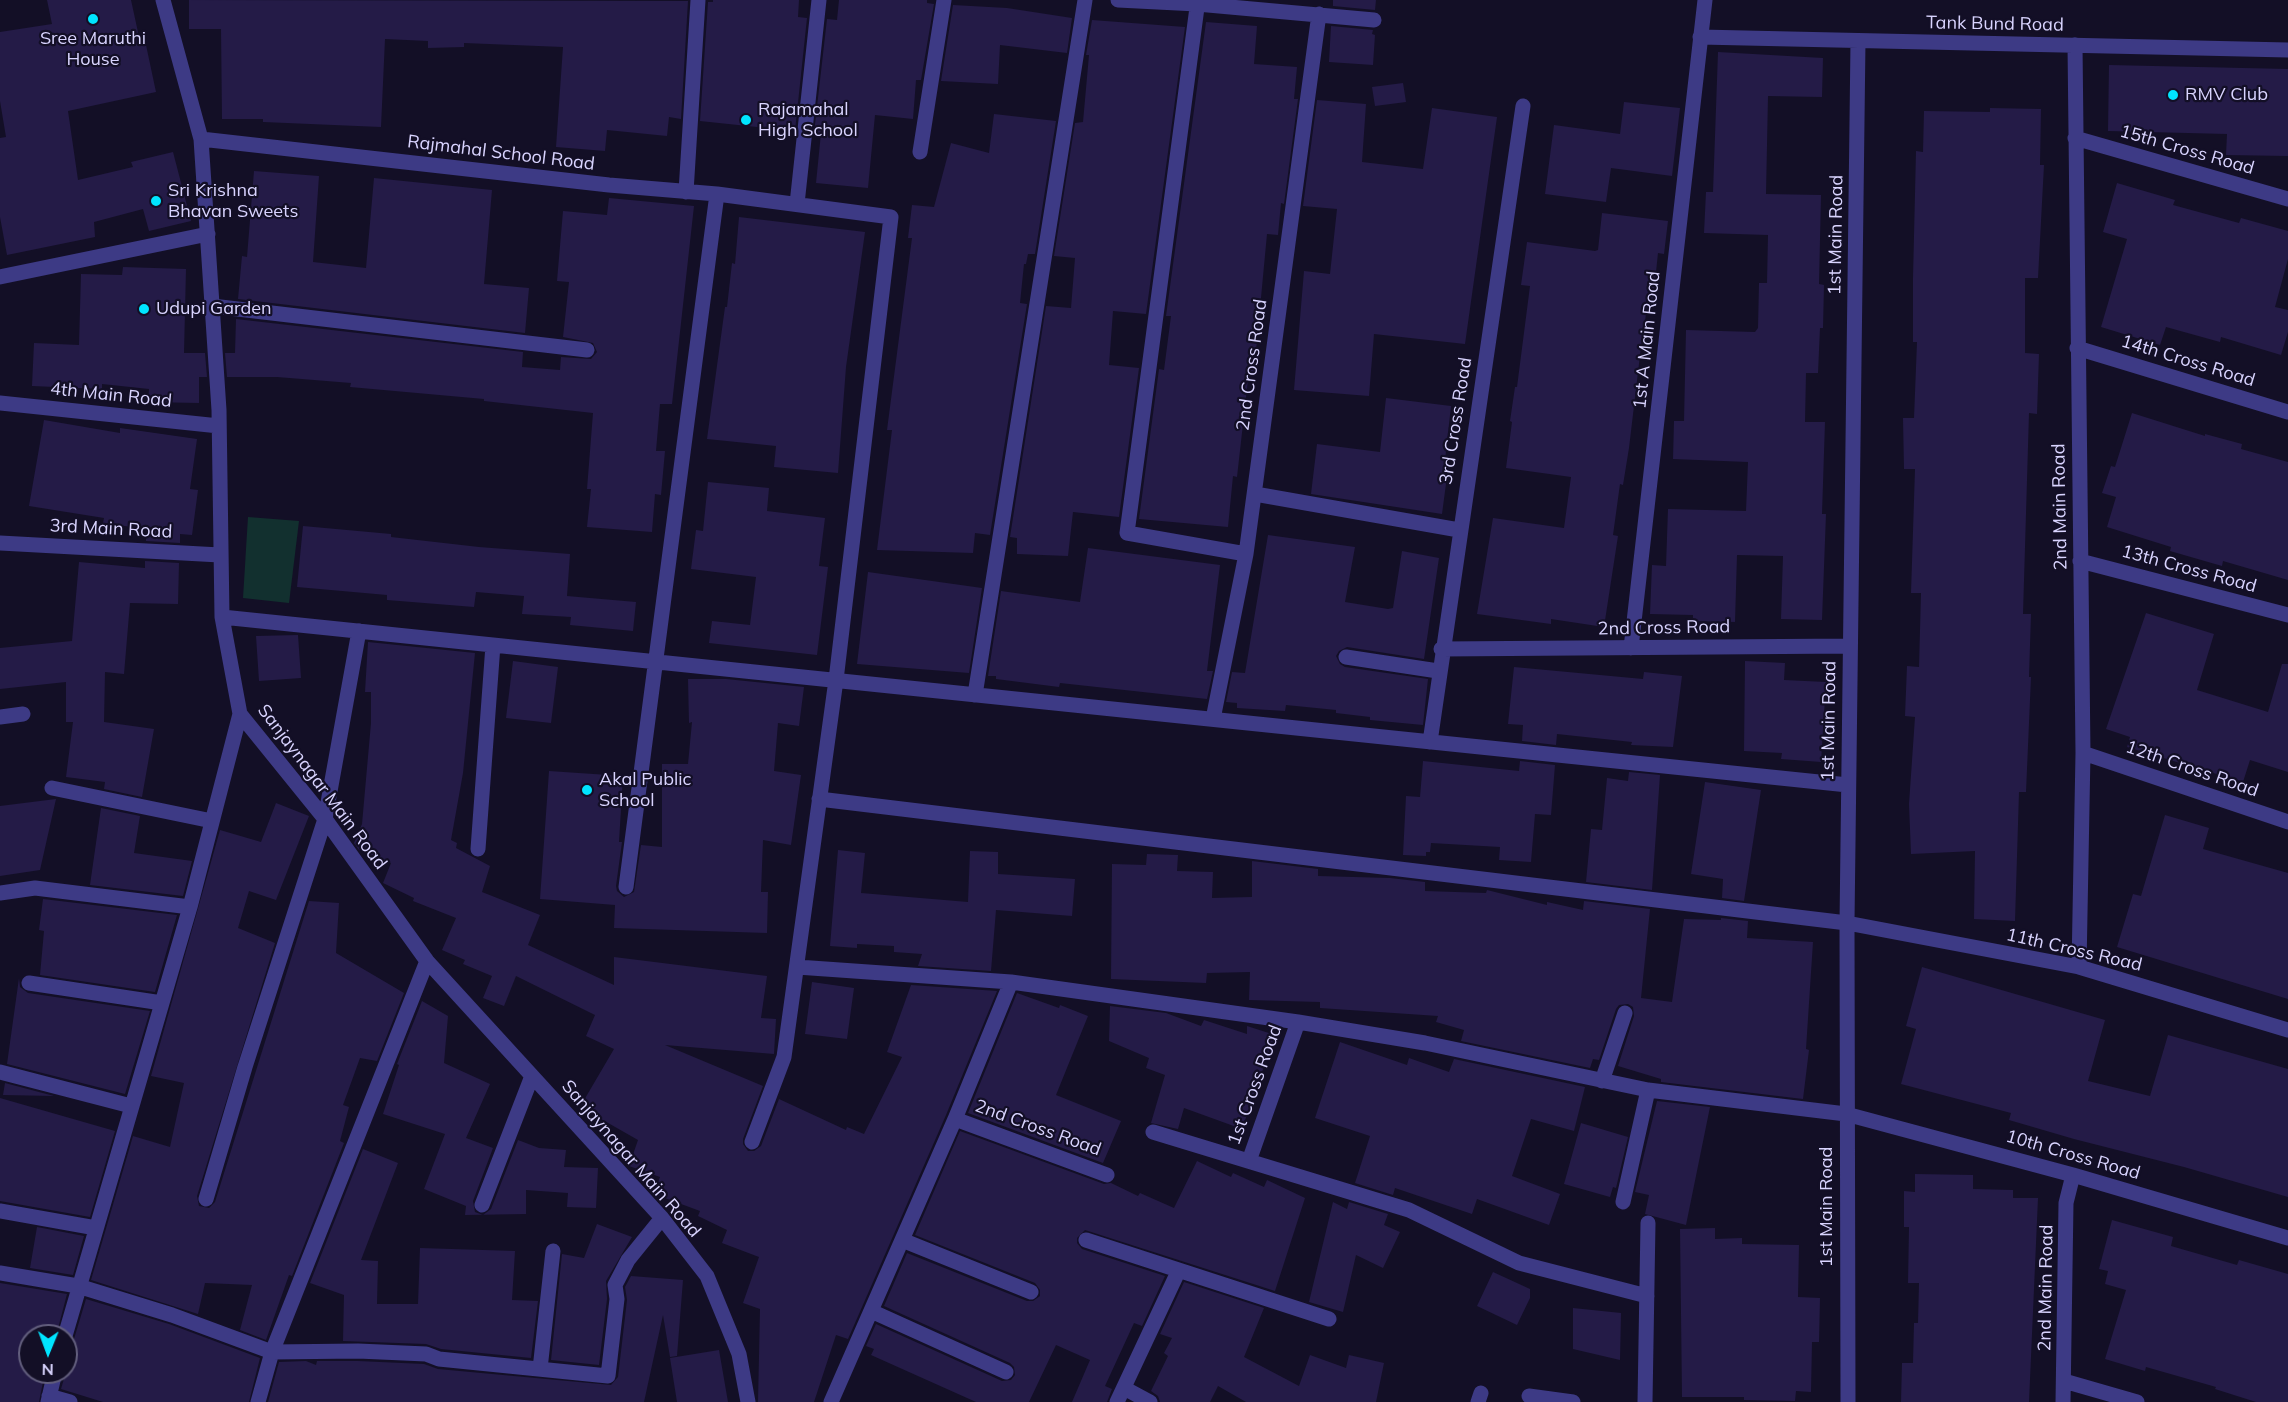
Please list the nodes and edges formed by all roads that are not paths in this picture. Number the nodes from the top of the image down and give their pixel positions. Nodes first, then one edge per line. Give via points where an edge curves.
1 (163, 0) edge
2 (698, 0) edge
3 (819, 0) edge
4 (944, 0) edge
5 (1085, 0) edge
6 (1118, 0) edge
7 (1705, 0) edge
8 (1198, 2) edge
9 (1319, 14) junction
10 (1374, 20) dead end
11 (1701, 37) junction
12 (1858, 40) junction
13 (2075, 45) junction
14 (2288, 50) edge
15 (1523, 106) dead end
16 (2075, 138) junction
17 (201, 139) junction
18 (920, 152) dead end
19 (686, 192) junction
20 (717, 194) junction
21 (2288, 199) edge
22 (797, 204) junction
23 (208, 234) junction
24 (0, 277) edge
25 (212, 306) junction
26 (2077, 348) junction
27 (587, 350) dead end
28 (0, 403) edge
29 (2288, 412) edge
30 (219, 426) junction
31 (1255, 494) junction
32 (1459, 530) junction
33 (0, 543) edge
34 (1246, 554) junction
35 (220, 555) junction
36 (2080, 561) junction
37 (2288, 615) edge
38 (222, 617) junction
39 (358, 631) junction
40 (494, 645) junction
41 (1850, 646) junction
42 (1631, 648) junction
43 (1441, 650) junction
44 (1346, 657) dead end
45 (654, 661) junction
46 (1438, 671) junction
47 (836, 680) junction
48 (975, 695) junction
49 (23, 714) dead end
50 (240, 714) junction
51 (0, 717) edge
52 (1213, 720) junction
53 (1430, 742) junction
54 (2083, 753) junction
55 (1848, 785) junction
56 (52, 788) dead end
57 (819, 799) junction
58 (325, 819) junction
59 (212, 821) junction
60 (2288, 822) edge
61 (478, 849) dead end
62 (626, 887) dead end
63 (0, 893) edge
64 (190, 907) junction
65 (1847, 923) junction
66 (427, 961) junction
67 (797, 967) junction
68 (2079, 968) junction
69 (29, 982) dead end
70 (1011, 982) junction
71 (162, 1002) junction
72 (1625, 1013) dead end
73 (1298, 1022) junction
74 (2288, 1030) edge
75 (0, 1072) edge
76 (532, 1076) junction
77 (1602, 1081) junction
78 (1648, 1090) junction
79 (131, 1106) junction
80 (1846, 1114) junction
81 (955, 1119) junction
82 (1153, 1132) dead end
83 (752, 1142) dead end
84 (1249, 1161) junction
85 (1107, 1174) dead end
86 (2073, 1175) junction
87 (206, 1199) dead end
88 (1623, 1202) dead end
89 (482, 1205) dead end
90 (0, 1211) edge
91 (662, 1218) junction
92 (1648, 1223) dead end
93 (96, 1228) junction
94 (2288, 1239) edge
95 (902, 1240) junction
96 (1086, 1240) dead end
97 (553, 1251) dead end
98 (1178, 1272) junction
99 (0, 1273) edge
100 (78, 1286) junction
101 (1031, 1292) dead end
102 (1647, 1296) junction
103 (871, 1311) junction
104 (1329, 1319) dead end
105 (68, 1324) edge
106 (272, 1352) junction
107 (540, 1369) junction
108 (1006, 1372) dead end
109 (2064, 1381) junction
110 (53, 1384) edge
111 (1121, 1395) edge
112 (1529, 1396) dead end
113 (49, 1399) edge
114 (70, 1402) edge
115 (258, 1402) edge
116 (747, 1402) edge
117 (831, 1402) edge
118 (1150, 1402) edge
119 (1573, 1402) edge
120 (1645, 1402) edge
121 (1848, 1402) edge
122 (2063, 1402) edge
123 (2137, 1402) edge

1 - 17 street, Sanjaynagar Main Road
2 - 19 street
3 - 22 street
4 - 18 street
5 - 48 street
6 - 8 street
7 - 11 street, 1st A Main Road
8 - 9 street
8 - 34 street via 1127,533
9 - 10 street
9 - 31 street, 2nd Cross Road
11 - 12 street, Tank Bund Road
11 - 42 street, 1st A Main Road
12 - 13 street, Tank Bund Road
12 - 41 street, 1st Main Road
13 - 14 street, Tank Bund Road
13 - 16 street, 2nd Main Road
15 - 32 street, 3rd Cross Road
16 - 21 street, 15th Cross Road
16 - 26 street, 2nd Main Road
17 - 19 street, Rajmahal School Road
17 - 23 street, Sanjaynagar Main Road
19 - 20 street, Rajmahal School Road
20 - 22 street, Rajmahal School Road
20 - 45 street
22 - 47 street, Rajmahal School Road via 891,218
23 - 24 street
23 - 25 street, Sanjaynagar Main Road
25 - 27 street
25 - 30 street, Sanjaynagar Main Road
26 - 29 street, 14th Cross Road
26 - 36 street, 2nd Main Road
28 - 30 street, 4th Main Road
30 - 35 street, Sanjaynagar Main Road
31 - 32 street
31 - 34 street, 2nd Cross Road
32 - 43 street, 3rd Cross Road
33 - 35 street, 3rd Main Road
34 - 52 street, 2nd Cross Road
35 - 38 street, Sanjaynagar Main Road
36 - 37 street, 13th Cross Road
36 - 54 street, 2nd Main Road
38 - 39 street
38 - 50 street, Sanjaynagar Main Road
39 - 40 street
39 - 58 street
40 - 45 street
40 - 61 street
41 - 42 street, 2nd Cross Road
41 - 55 street, 1st Main Road
42 - 43 street, 2nd Cross Road
43 - 46 street, 3rd Cross Road
44 - 46 street
45 - 47 street
45 - 62 street
46 - 53 street, 3rd Cross Road
47 - 48 street
47 - 57 street
48 - 52 street
49 - 51 street
50 - 58 street, Sanjaynagar Main Road
50 - 59 street
52 - 53 street
53 - 55 street
54 - 60 street, 12th Cross Road
54 - 68 street, 2nd Main Road
55 - 65 street, 1st Main Road
56 - 59 street
57 - 65 street, 11th Cross Road
57 - 67 street
58 - 66 street, Sanjaynagar Main Road
58 - 87 street
59 - 64 street
63 - 64 street via 35,888
64 - 71 street
65 - 68 street, 11th Cross Road
65 - 80 street, 1st Main Road
66 - 76 street, Sanjaynagar Main Road
66 - 106 street
67 - 70 street, 10th Cross Road
67 - 83 street via 784,1057
68 - 74 street, 11th Cross Road
69 - 71 street
70 - 73 street, 10th Cross Road
70 - 81 street
71 - 79 street
72 - 77 street
73 - 77 street, 10th Cross Road via 1425,1043
73 - 84 street, 1st Cross Road
75 - 79 street
76 - 89 street
76 - 91 street, Sanjaynagar Main Road
77 - 78 street, 10th Cross Road
78 - 80 street, 10th Cross Road
78 - 88 street
79 - 93 street
80 - 86 street, 10th Cross Road
80 - 121 street, 1st Main Road
81 - 85 street, 2nd Cross Road
81 - 95 street
82 - 84 street
84 - 102 street via 1409,1210 1519,1263
86 - 94 street, 10th Cross Road
86 - 109 street, 2nd Main Road via 2066,1203
90 - 93 street
91 - 107 street via 628,1260 615,1285 609,1376
91 - 116 street, Sanjaynagar Main Road via 707,1276 739,1354
92 - 102 street
93 - 100 street
95 - 101 street
95 - 103 street
96 - 98 street
97 - 107 street
98 - 104 street
98 - 111 street
99 - 100 street
100 - 105 street
100 - 106 street
102 - 120 street
103 - 108 street
103 - 117 street
106 - 107 street via 426,1354 439,1359
106 - 115 street
109 - 122 street, 2nd Main Road
109 - 123 street
110 - 113 street
111 - 118 street
112 - 119 street
113 - 114 street

